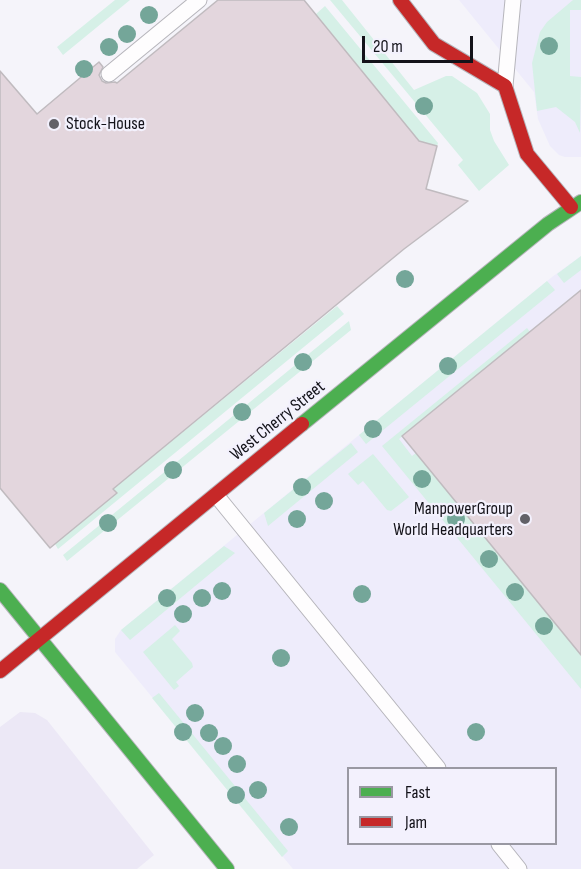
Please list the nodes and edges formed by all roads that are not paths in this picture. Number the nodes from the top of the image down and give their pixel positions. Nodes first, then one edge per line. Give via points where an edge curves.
1 (200, 0) edge
2 (400, 0) edge
3 (513, 0) edge
4 (109, 74) dead end
5 (505, 86) junction
6 (576, 204) edge
7 (216, 495) junction
8 (0, 590) edge
9 (40, 638) junction
10 (0, 671) edge
11 (437, 767) edge
12 (501, 845) edge
13 (227, 869) edge
14 (519, 869) edge

1 - 4 lane
2 - 5 street via 434,44
3 - 5 lane
5 - 6 street via 527,154
6 - 7 street, West Cherry Street
7 - 9 street, West Cherry Street
7 - 11 lane
8 - 9 street
9 - 10 street, West Cherry Street
9 - 13 street
12 - 14 lane

